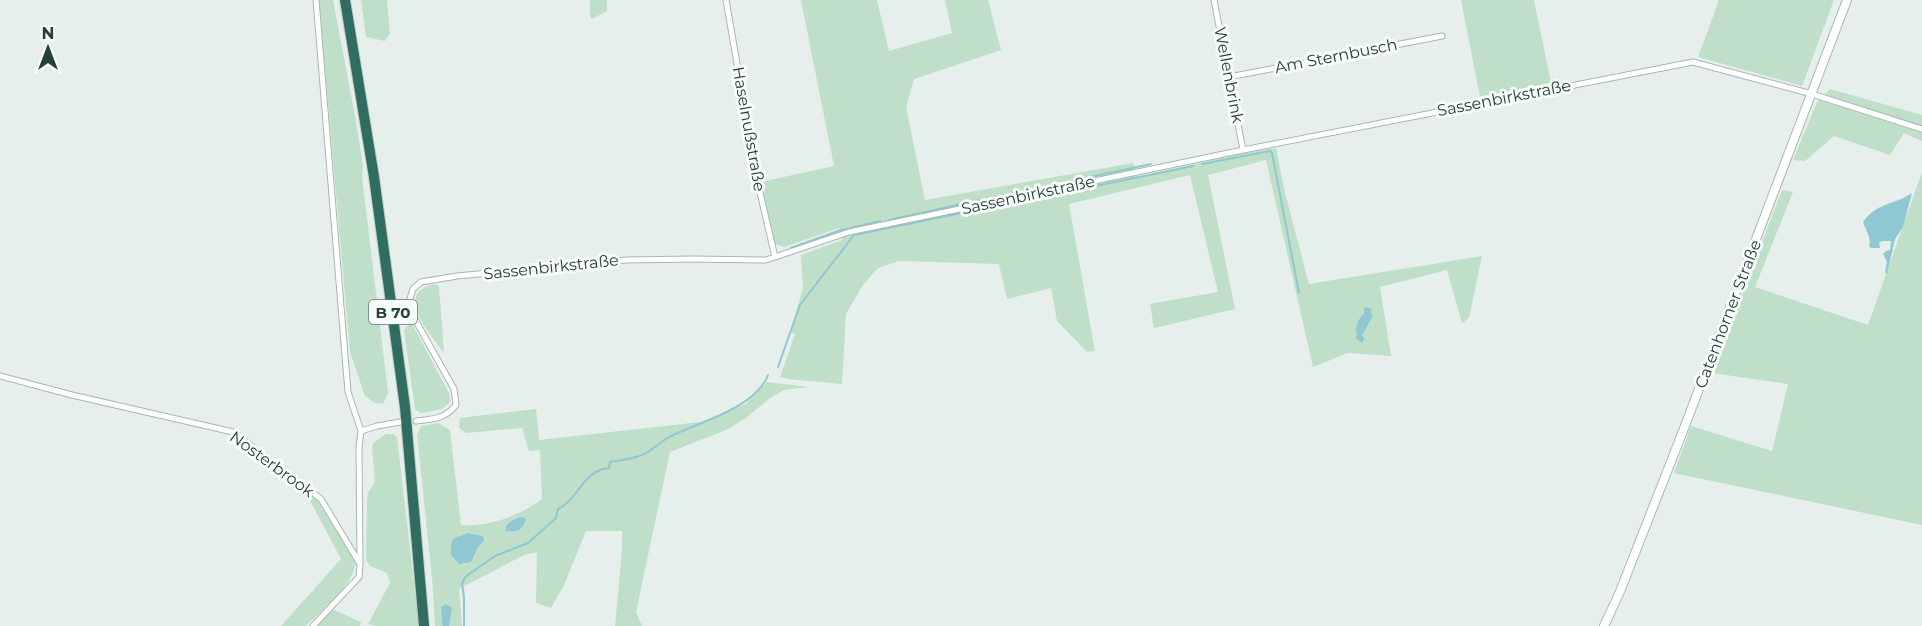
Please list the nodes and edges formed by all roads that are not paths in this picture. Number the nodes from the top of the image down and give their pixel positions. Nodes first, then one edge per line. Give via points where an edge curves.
1 (316, 0) edge
2 (345, 0) edge
3 (726, 0) edge
4 (1214, 0) edge
5 (1847, 0) edge
6 (1442, 36) dead end
7 (1229, 77) junction
8 (1812, 94) junction
9 (1922, 129) edge
10 (1243, 150) junction
11 (775, 257) junction
12 (0, 376) edge
13 (416, 421) dead end
14 (400, 422) dead end
15 (362, 431) junction
16 (360, 564) junction
17 (313, 626) edge
18 (424, 626) edge
19 (1604, 626) edge

1 - 15 street via 348,392
2 - 18 highway, B 70 via 404,396
3 - 11 street, Haselnußstraße via 758,184
4 - 7 street, Wellenbrink
5 - 8 street, Catenhorner Straße
6 - 7 street, Am Sternbusch
7 - 10 street, Wellenbrink
8 - 9 street, Sassenbirkstraße
8 - 10 street, Sassenbirkstraße via 1693,62
8 - 19 street, Catenhorner Straße
10 - 11 street, Sassenbirkstraße via 849,232
11 - 13 street, Sassenbirkstraße via 626,260 421,282 409,302 412,314 454,389 456,405 449,414
12 - 16 street, Nosterbrook via 233,432 321,499
14 - 15 street
15 - 16 street
16 - 17 street via 359,577

